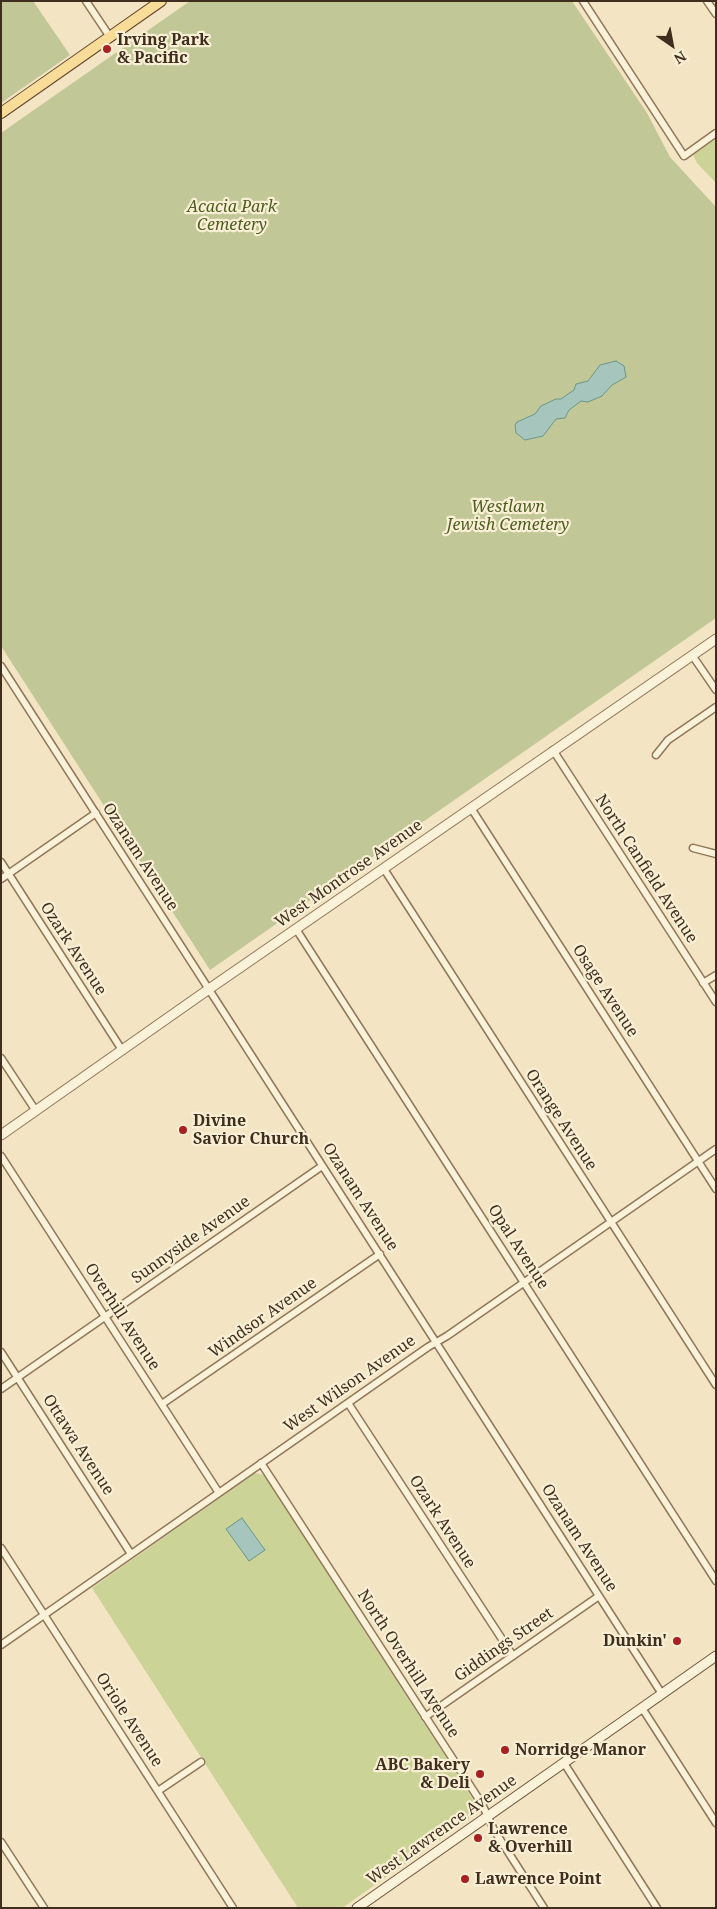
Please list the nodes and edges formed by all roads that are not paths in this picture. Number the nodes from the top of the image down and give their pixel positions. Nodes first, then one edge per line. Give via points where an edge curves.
1 (86, 1) edge
2 (161, 1) edge
3 (583, 1) edge
4 (707, 1) edge
5 (716, 14) edge
6 (110, 37) junction
7 (1, 113) edge
8 (716, 133) edge
9 (716, 639) edge
10 (692, 655) junction
11 (1, 666) edge
12 (716, 690) edge
13 (716, 707) edge
14 (553, 750) junction
15 (656, 755) dead end
16 (471, 808) junction
17 (96, 813) junction
18 (693, 848) dead end
19 (716, 854) edge
20 (1, 862) edge
21 (384, 869) junction
22 (9, 874) junction
23 (1, 879) edge
24 (296, 929) junction
25 (716, 975) edge
26 (703, 983) junction
27 (209, 989) junction
28 (716, 1002) edge
29 (122, 1050) junction
30 (1, 1058) edge
31 (36, 1111) junction
32 (1, 1135) edge
33 (716, 1149) edge
34 (1, 1156) edge
35 (698, 1162) junction
36 (322, 1166) junction
37 (716, 1189) edge
38 (611, 1222) junction
39 (380, 1254) junction
40 (524, 1282) junction
41 (105, 1316) junction
42 (436, 1342) junction
43 (1, 1352) edge
44 (18, 1378) junction
45 (716, 1385) edge
46 (1, 1389) edge
47 (348, 1403) junction
48 (162, 1404) junction
49 (261, 1463) junction
50 (219, 1493) junction
51 (1, 1548) edge
52 (131, 1554) junction
53 (716, 1581) edge
54 (599, 1596) junction
55 (44, 1615) junction
56 (1, 1645) edge
57 (513, 1656) junction
58 (716, 1656) edge
59 (662, 1694) junction
60 (642, 1708) junction
61 (426, 1717) junction
62 (201, 1762) dead end
63 (564, 1763) junction
64 (158, 1791) junction
65 (488, 1816) junction
66 (716, 1823) edge
67 (1, 1842) edge
68 (44, 1908) edge
69 (233, 1908) edge
70 (357, 1908) edge
71 (544, 1908) edge
72 (656, 1908) edge

1 - 6 street
2 - 6 main road
3 - 8 street via 684,156
4 - 5 street
6 - 7 main road
9 - 10 street, West Montrose Avenue
10 - 12 street
10 - 14 street, West Montrose Avenue
11 - 17 street, Ozanam Avenue
13 - 15 street via 668,740
14 - 16 street, West Montrose Avenue
14 - 26 street, North Canfield Avenue
16 - 21 street, West Montrose Avenue
16 - 35 street, Osage Avenue
17 - 22 street
17 - 27 street, Ozanam Avenue
18 - 19 street
20 - 22 street, Ozark Avenue
21 - 24 street, West Montrose Avenue
21 - 38 street, Orange Avenue
22 - 23 street
22 - 29 street, Ozark Avenue
24 - 27 street, West Montrose Avenue
24 - 40 street, Opal Avenue
25 - 26 street
26 - 28 street, North Canfield Avenue
27 - 29 street, West Montrose Avenue
27 - 36 street, Ozanam Avenue
29 - 31 street, West Montrose Avenue
30 - 31 street
31 - 32 street, West Montrose Avenue
33 - 35 street, West Wilson Avenue
34 - 41 street, Overhill Avenue
35 - 37 street, Osage Avenue
35 - 38 street, West Wilson Avenue
36 - 39 street, Ozanam Avenue
36 - 41 street, Sunnyside Avenue
38 - 40 street, West Wilson Avenue
38 - 45 street, Orange Avenue
39 - 42 street, Ozanam Avenue
39 - 48 street, Windsor Avenue
40 - 42 street, West Wilson Avenue
40 - 53 street, Opal Avenue
41 - 44 street, Sunnyside Avenue
41 - 48 street, Overhill Avenue
42 - 47 street, West Wilson Avenue
42 - 54 street, Ozanam Avenue
43 - 44 street, Ottawa Avenue
44 - 46 street, Sunnyside Avenue
44 - 52 street, Ottawa Avenue
47 - 49 street, West Wilson Avenue
47 - 57 street, Ozark Avenue
48 - 50 street, Overhill Avenue
49 - 50 street, West Wilson Avenue
49 - 61 street, North Overhill Avenue
50 - 52 street, West Wilson Avenue
51 - 55 street, Oriole Avenue
52 - 55 street, West Wilson Avenue
54 - 57 street, Giddings Street
54 - 59 street, Ozanam Avenue
55 - 56 street, West Wilson Avenue
55 - 64 street, Oriole Avenue
57 - 61 street, Giddings Street
58 - 59 street, West Lawrence Avenue
59 - 60 street, West Lawrence Avenue
60 - 63 street, West Lawrence Avenue
60 - 66 street
61 - 65 street, North Overhill Avenue
62 - 64 street
63 - 65 street, West Lawrence Avenue
63 - 72 street
64 - 69 street, Oriole Avenue
65 - 70 street, West Lawrence Avenue
65 - 71 street, North Overhill Avenue via 494,1831
67 - 68 street

